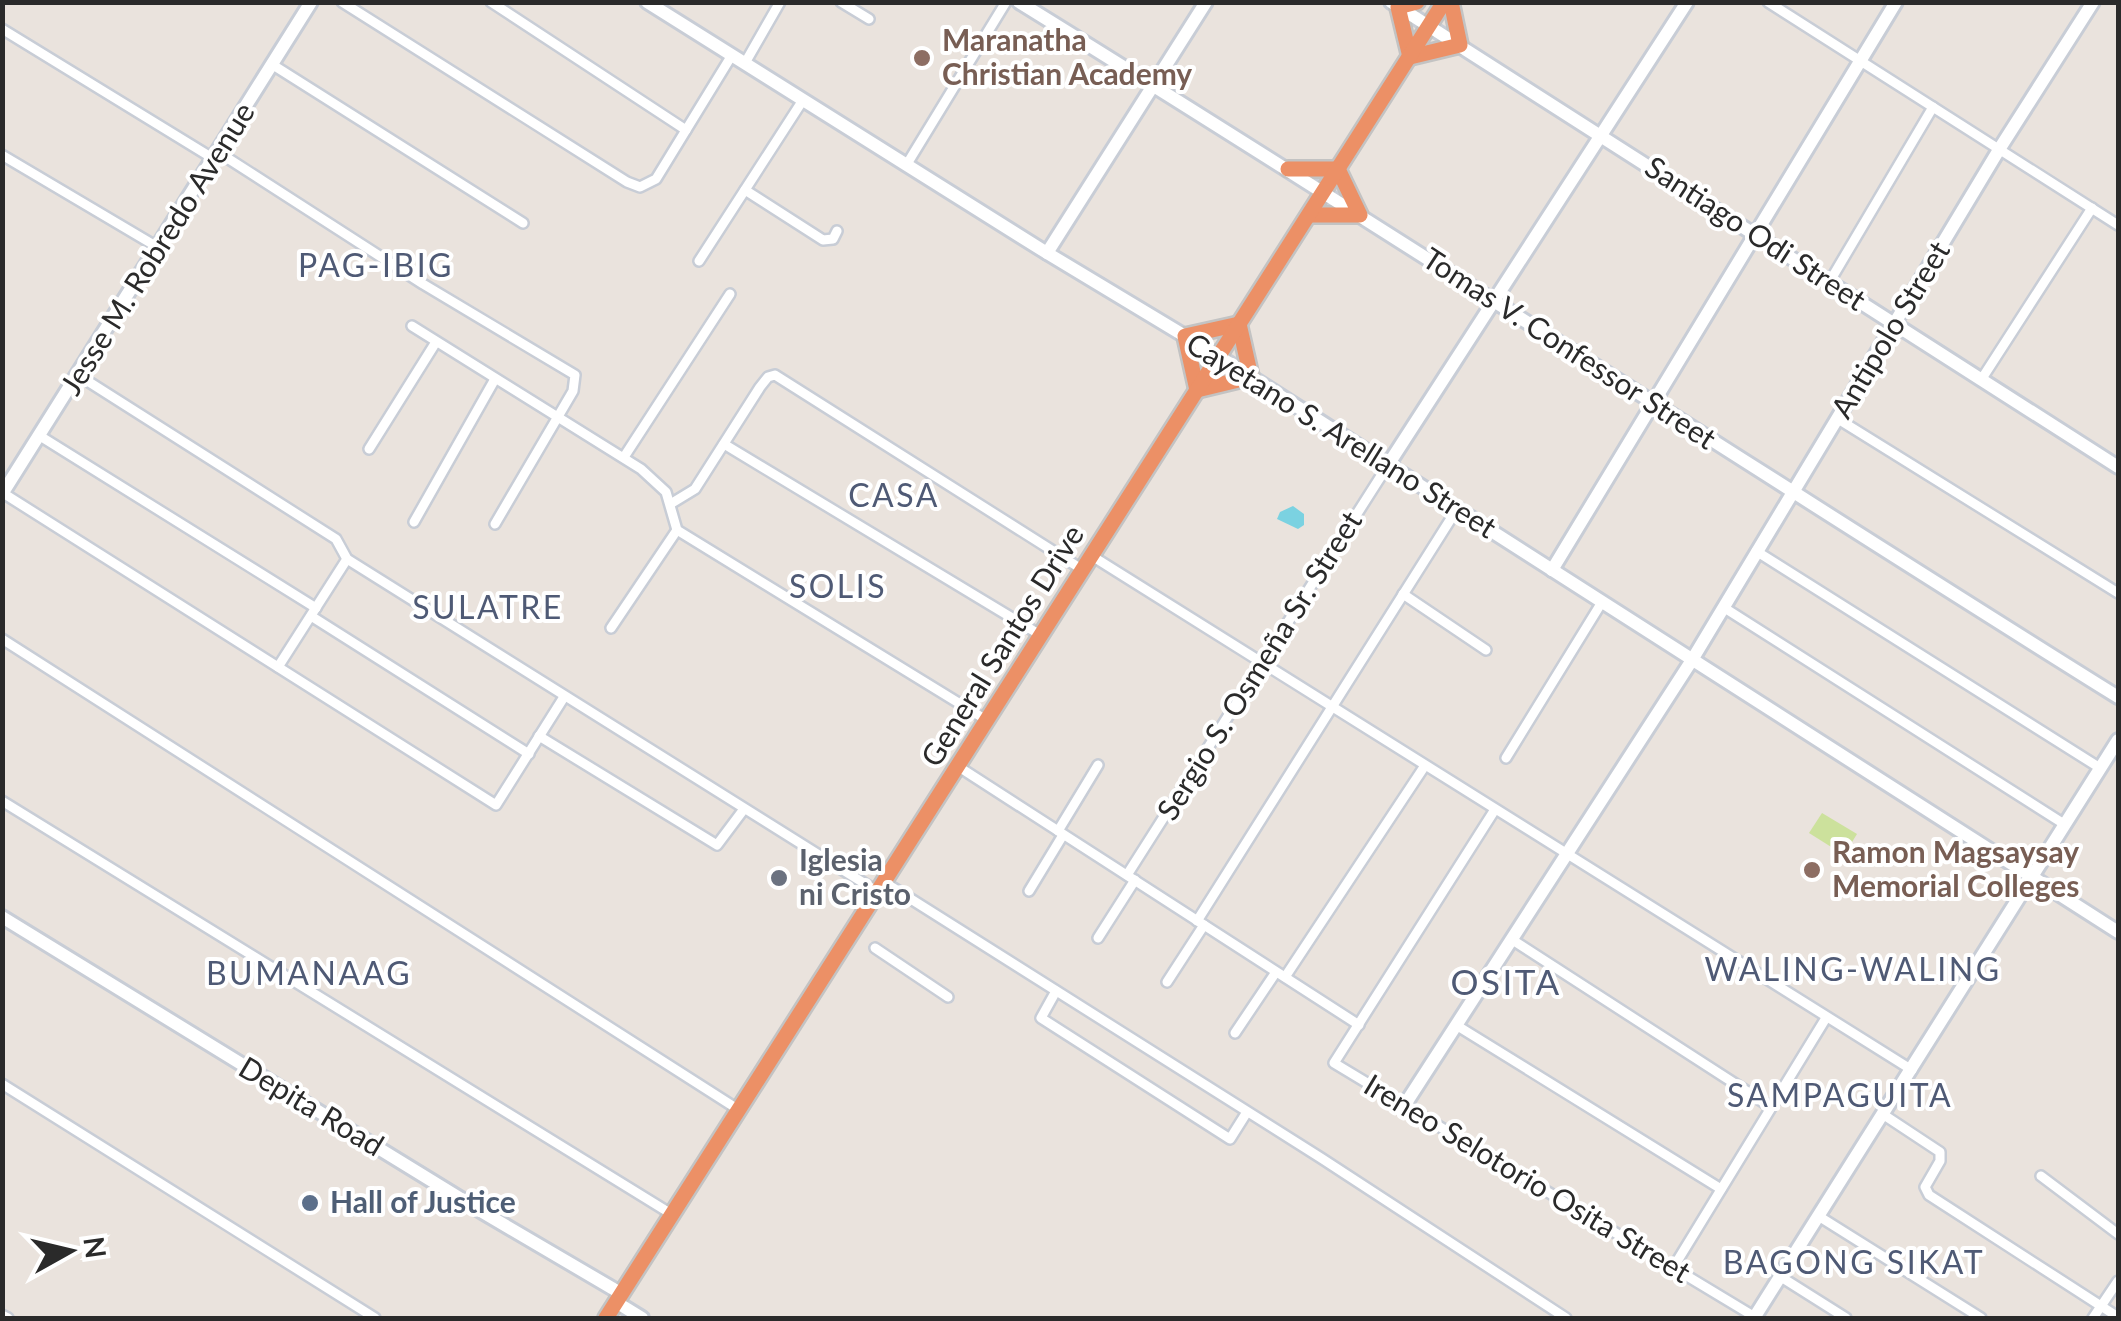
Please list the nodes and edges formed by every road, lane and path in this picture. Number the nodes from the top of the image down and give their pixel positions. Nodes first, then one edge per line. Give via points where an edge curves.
1 (312, 2) edge
2 (342, 2) edge
3 (491, 2) edge
4 (647, 2) edge
5 (780, 2) edge
6 (842, 2) edge
7 (1006, 2) edge
8 (1020, 2) edge
9 (1206, 2) edge
10 (1417, 2) edge
11 (1448, 2) edge
12 (1687, 2) edge
13 (1768, 2) edge
14 (1896, 2) edge
15 (2093, 2) edge
16 (1395, 5) edge
17 (869, 20) dead end
18 (1430, 26) junction
19 (2, 29) edge
20 (1460, 46) junction
21 (732, 55) junction
22 (1410, 57) junction
23 (1860, 60) junction
24 (745, 63) junction
25 (273, 65) junction
26 (1154, 85) junction
27 (803, 100) junction
28 (1933, 107) junction
29 (686, 130) junction
30 (1602, 135) junction
31 (2000, 148) junction
32 (2, 155) edge
33 (216, 156) junction
34 (907, 164) junction
35 (1288, 169) junction
36 (1338, 170) junction
37 (745, 190) junction
38 (1324, 192) junction
39 (2092, 208) junction
40 (1360, 214) junction
41 (1309, 216) junction
42 (523, 223) dead end
43 (2118, 225) edge
44 (837, 231) dead end
45 (1756, 232) junction
46 (159, 248) junction
47 (1047, 253) junction
48 (699, 261) dead end
49 (1830, 281) junction
50 (730, 294) dead end
51 (1495, 302) junction
52 (1239, 324) junction
53 (1893, 324) junction
54 (412, 326) dead end
55 (1185, 336) junction
56 (436, 342) junction
57 (1218, 356) junction
58 (78, 375) junction
59 (1251, 377) junction
60 (495, 379) junction
61 (1981, 380) junction
62 (1198, 390) junction
63 (1651, 402) junction
64 (557, 417) junction
65 (1838, 419) junction
66 (40, 436) junction
67 (724, 444) junction
68 (370, 449) dead end
69 (624, 458) junction
70 (1388, 465) junction
71 (2118, 466) edge
72 (3, 493) edge
73 (1792, 493) junction
74 (672, 503) junction
75 (1457, 509) junction
76 (414, 522) dead end
77 (495, 524) dead end
78 (677, 530) junction
79 (1756, 551) junction
80 (347, 560) junction
81 (1088, 563) junction
82 (1552, 570) junction
83 (2118, 593) edge
84 (1403, 594) junction
85 (1602, 602) junction
86 (1724, 608) junction
87 (313, 612) junction
88 (611, 628) dead end
89 (1042, 636) junction
90 (2, 640) edge
91 (1486, 650) dead end
92 (1692, 660) junction
93 (1261, 664) junction
94 (278, 667) junction
95 (564, 697) junction
96 (2118, 697) edge
97 (1331, 708) junction
98 (988, 721) junction
99 (540, 736) junction
100 (2118, 740) edge
101 (528, 754) junction
102 (1506, 758) dead end
103 (1098, 765) dead end
104 (1424, 766) junction
105 (959, 767) junction
106 (2100, 768) junction
107 (2, 800) edge
108 (744, 809) junction
109 (1494, 811) junction
110 (2064, 824) junction
111 (1061, 833) junction
112 (1565, 855) junction
113 (2031, 876) junction
114 (1131, 878) junction
115 (881, 887) junction
116 (1030, 891) dead end
117 (2, 917) edge
118 (1201, 923) junction
119 (2118, 932) edge
120 (1098, 938) dead end
121 (1511, 939) junction
122 (875, 948) dead end
123 (1281, 974) junction
124 (1166, 982) dead end
125 (1056, 992) junction
126 (948, 997) dead end
127 (1826, 1018) junction
128 (1359, 1025) junction
129 (1456, 1025) junction
130 (1235, 1033) dead end
131 (1912, 1070) junction
132 (2, 1084) edge
133 (1404, 1106) junction
134 (1772, 1107) junction
135 (739, 1110) junction
136 (1247, 1112) junction
137 (1884, 1115) junction
138 (2041, 1176) dead end
139 (1721, 1190) junction
140 (673, 1215) junction
141 (1820, 1216) junction
142 (2118, 1234) edge
143 (1673, 1268) junction
144 (1781, 1277) junction
145 (2118, 1282) edge
146 (619, 1298) junction
147 (2102, 1306) junction
148 (2118, 1317) edge
149 (374, 1318) edge
150 (606, 1318) edge
151 (642, 1318) edge
152 (1566, 1318) edge
153 (1755, 1318) edge
154 (1846, 1318) edge
155 (1982, 1318) edge
156 (2093, 1318) edge

1 - 25 street, Jesse M. Robredo Avenue
2 - 29 street via 634,186 656,179
3 - 29 street
4 - 21 street, Cayetano S. Arellano Street
5 - 24 street
6 - 17 street
7 - 34 street
8 - 26 street, Tomas V. Confessor Street
9 - 26 street
10 - 16 highway
11 - 18 highway, General Santos Drive
11 - 20 highway
12 - 30 street, Sergio S. Osmeña Sr. Street
13 - 23 street
14 - 23 street
15 - 31 street, Antipolo Street
16 - 18 street, Santiago Odi Street
16 - 22 highway
18 - 20 street, Santiago Odi Street
18 - 22 highway, General Santos Drive
19 - 33 street
20 - 22 highway
20 - 30 street, Santiago Odi Street
21 - 24 street, Cayetano S. Arellano Street
21 - 29 street
22 - 36 highway, General Santos Drive
23 - 28 street
23 - 45 street
24 - 27 street, Cayetano S. Arellano Street
25 - 33 street, Jesse M. Robredo Avenue
25 - 42 street
26 - 35 street, Tomas V. Confessor Street
26 - 47 street
27 - 34 street, Cayetano S. Arellano Street
27 - 37 street
28 - 31 street
28 - 49 street
30 - 45 street, Santiago Odi Street
30 - 51 street, Sergio S. Osmeña Sr. Street
31 - 39 street
31 - 53 street, Antipolo Street
32 - 46 street
33 - 46 street, Jesse M. Robredo Avenue
33 - 64 street via 572,372 575,387
34 - 47 street, Cayetano S. Arellano Street
35 - 36 highway
35 - 38 street, Tomas V. Confessor Street
36 - 38 highway, General Santos Drive
36 - 40 highway
37 - 44 street via 823,240
37 - 48 street
38 - 40 street, Tomas V. Confessor Street
38 - 41 highway, General Santos Drive
39 - 43 street
39 - 61 street
40 - 41 highway
40 - 51 street, Tomas V. Confessor Street
41 - 52 highway, General Santos Drive
45 - 49 street, Santiago Odi Street
45 - 63 street
46 - 58 street, Jesse M. Robredo Avenue
47 - 55 street, Cayetano S. Arellano Street
49 - 53 street, Santiago Odi Street
50 - 69 street
51 - 63 street, Tomas V. Confessor Street
51 - 70 street, Sergio S. Osmeña Sr. Street
52 - 55 highway
52 - 57 highway, General Santos Drive
52 - 59 highway
53 - 61 street, Santiago Odi Street
53 - 65 street, Antipolo Street
54 - 56 street
55 - 57 street, Cayetano S. Arellano Street
55 - 62 highway
56 - 60 street
56 - 68 street
57 - 59 street, Cayetano S. Arellano Street
57 - 62 highway, General Santos Drive
58 - 66 street, Jesse M. Robredo Avenue
58 - 80 street via 336,539
59 - 62 highway
59 - 70 street, Cayetano S. Arellano Street
60 - 64 street
60 - 76 street
61 - 71 street, Santiago Odi Street
62 - 81 highway, General Santos Drive
63 - 73 street, Tomas V. Confessor Street
63 - 82 street
64 - 69 street
64 - 77 street
65 - 73 street, Antipolo Street
65 - 83 street
66 - 72 street, Jesse M. Robredo Avenue
66 - 87 street
67 - 74 street via 693,491
67 - 81 street via 768,377 779,377 1058,553
67 - 89 street
69 - 74 street via 661,484
70 - 75 street, Cayetano S. Arellano Street
70 - 93 street, Sergio S. Osmeña Sr. Street
72 - 94 street
73 - 79 street, Antipolo Street
73 - 96 street, Tomas V. Confessor Street
74 - 78 street
75 - 82 street, Cayetano S. Arellano Street
75 - 84 street
78 - 88 street
78 - 98 street
79 - 86 street, Antipolo Street
79 - 106 street
80 - 87 street
80 - 95 street
81 - 89 highway, General Santos Drive
81 - 93 street
82 - 85 street, Cayetano S. Arellano Street
84 - 91 street
84 - 97 street
85 - 92 street, Cayetano S. Arellano Street
85 - 102 street
86 - 92 street, Antipolo Street
86 - 110 street
87 - 94 street
87 - 101 street
89 - 98 highway, General Santos Drive
90 - 135 street
92 - 112 street, Antipolo Street
92 - 113 street, Cayetano S. Arellano Street
93 - 97 street
93 - 114 street, Sergio S. Osmeña Sr. Street
94 - 101 street via 496,804
95 - 99 street
95 - 108 street
97 - 104 street
97 - 118 street
98 - 105 highway, General Santos Drive
99 - 101 street
99 - 108 street via 717,845
100 - 106 street
103 - 111 street
104 - 109 street
104 - 123 street
105 - 111 street
105 - 115 highway, General Santos Drive
106 - 110 street
107 - 140 street
108 - 115 street
109 - 112 street
109 - 128 street
110 - 113 street
111 - 114 street
111 - 116 street
112 - 121 street, Antipolo Street
112 - 127 street
113 - 119 street, Cayetano S. Arellano Street
113 - 131 street
114 - 118 street
114 - 120 street, Sergio S. Osmeña Sr. Street
115 - 125 street
115 - 135 highway, General Santos Drive
117 - 146 street, Depita Road
118 - 123 street
118 - 124 street
121 - 129 street, Antipolo Street
121 - 134 street
122 - 126 street
123 - 128 street
123 - 130 street
125 - 136 street
125 - 136 street via 1041,1018 1230,1139
127 - 131 street
127 - 134 street
128 - 133 street, Ireneo Selotorio Osita Street via 1334,1063
129 - 133 street, Antipolo Street
129 - 139 street
131 - 137 street
132 - 149 street
133 - 143 street, Ireneo Selotorio Osita Street
134 - 139 street
135 - 140 highway, General Santos Drive
136 - 152 street
137 - 141 street
137 - 147 street via 1940,1152 1925,1187 1929,1195
138 - 142 street
139 - 143 street
140 - 146 highway, General Santos Drive
141 - 144 street
141 - 155 street
143 - 153 street, Ireneo Selotorio Osita Street
144 - 153 street
144 - 154 street
145 - 147 street
146 - 150 highway, General Santos Drive
146 - 151 street, Depita Road
147 - 148 street
147 - 156 street

